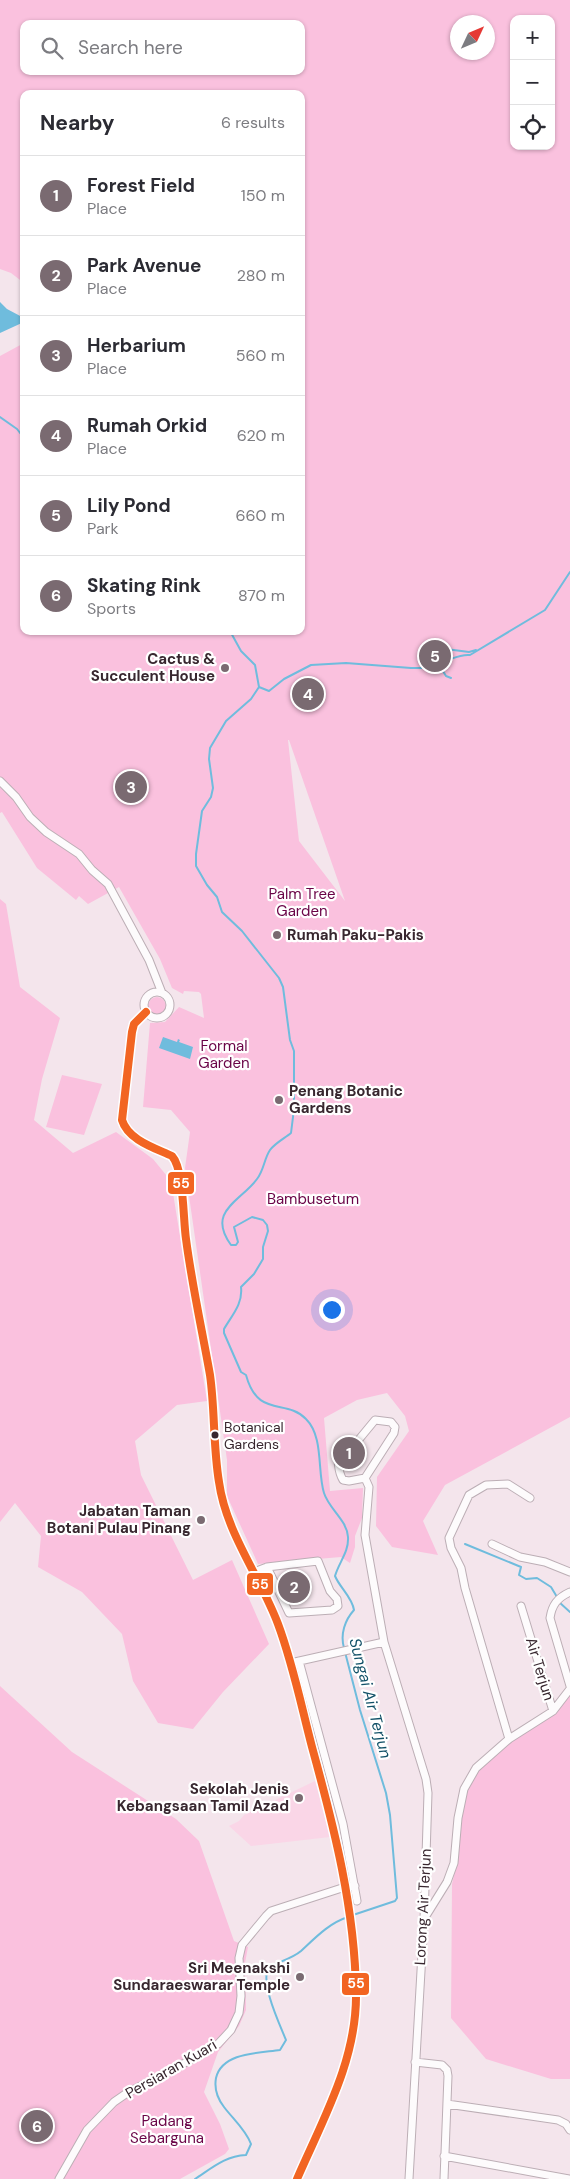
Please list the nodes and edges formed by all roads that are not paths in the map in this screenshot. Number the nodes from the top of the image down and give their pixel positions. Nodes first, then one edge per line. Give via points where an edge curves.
1 (0, 781) edge
2 (162, 993) junction
3 (146, 1012) junction
4 (366, 1478) junction
5 (530, 1498) dead end
6 (492, 1544) dead end
7 (267, 1567) junction
8 (254, 1572) junction
9 (570, 1572) edge
10 (570, 1592) edge
11 (521, 1606) dead end
12 (384, 1642) junction
13 (296, 1662) junction
14 (570, 1687) edge
15 (553, 1711) junction
16 (509, 1739) junction
17 (355, 1886) junction
18 (345, 1887) junction
19 (357, 1901) dead end
20 (424, 1920) junction
21 (415, 2062) junction
22 (447, 2104) junction
23 (570, 2130) edge
24 (444, 2156) junction
25 (59, 2179) edge
26 (296, 2179) edge
27 (409, 2179) edge
28 (444, 2179) edge
29 (569, 2179) edge

1 - 2 street via 35,822 79,854 108,884 149,960
2 - 3 street via 154,992 147,997 144,1004
2 - 3 street via 170,1003 166,1015 157,1018
3 - 8 street via 134,1024 132,1032 122,1120 126,1130 139,1140 177,1161 186,1239 210,1377 222,1501
4 - 4 street via 394,1434 394,1424 387,1420 375,1420 356,1443 338,1451 343,1480
4 - 12 street, Lorong Air Terjun via 369,1487 365,1535
5 - 16 street via 508,1484 486,1485 470,1495 449,1538 461,1568
6 - 9 street via 520,1557
7 - 7 street via 288,1613 332,1610 338,1606 319,1562
7 - 8 street
8 - 13 street
10 - 14 street via 559,1598 550,1618
11 - 15 street, Air Terjun
12 - 13 street
12 - 20 street, Lorong Air Terjun via 426,1779
13 - 17 street via 343,1824
13 - 18 street
14 - 15 street
15 - 16 street, Air Terjun
16 - 20 street, Air Terjun via 476,1768 464,1789 454,1864
17 - 18 street, Persiaran Kuari
17 - 19 street
18 - 25 street, Persiaran Kuari via 271,1911 266,1916 242,1945 239,2013 231,2030 210,2049 114,2102 87,2130
18 - 26 street via 356,1995 353,2033 346,2067
20 - 21 street, Lorong Air Terjun
21 - 22 street via 436,2063 447,2070
21 - 27 street, Lorong Air Terjun
22 - 23 street via 558,2120
22 - 24 street
24 - 28 street
24 - 29 street

